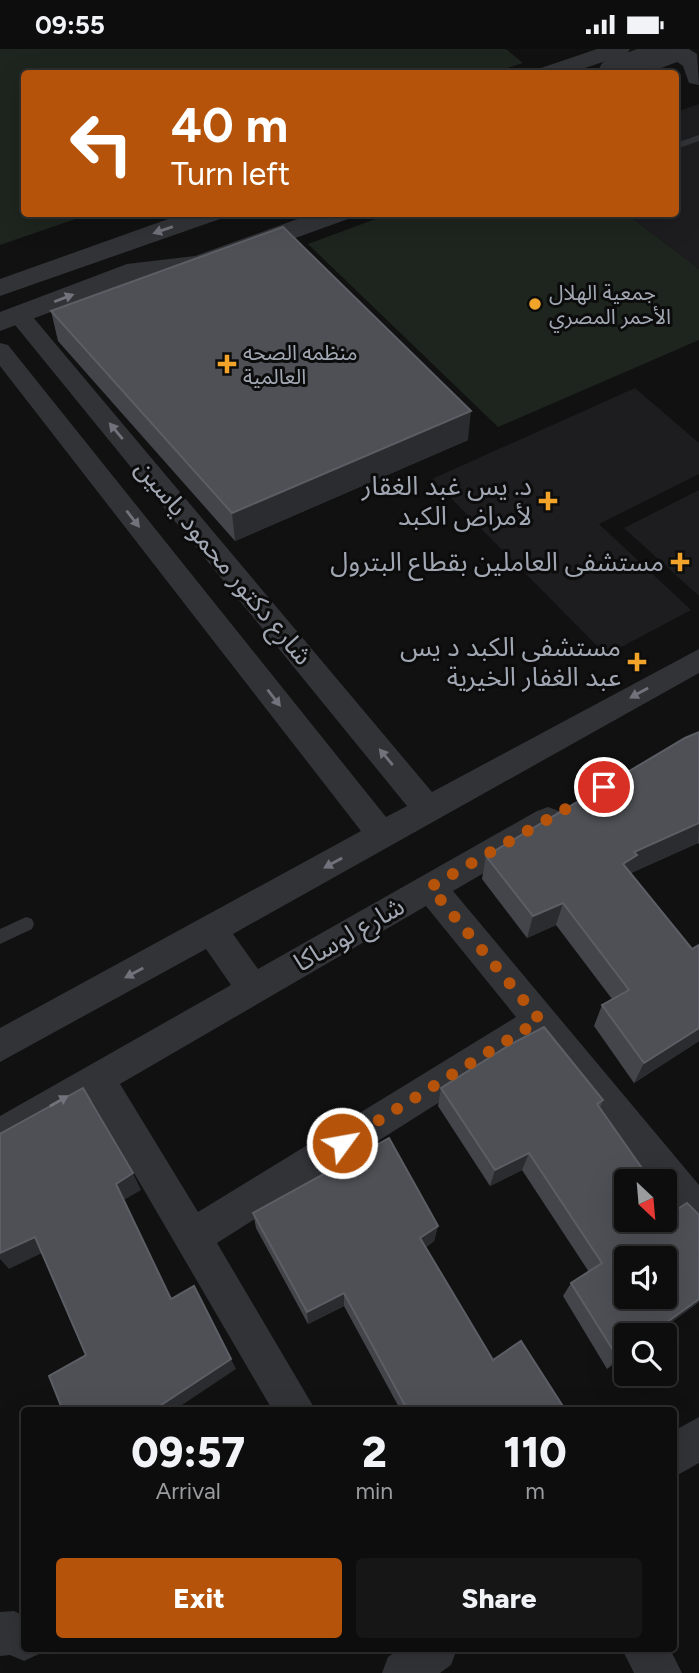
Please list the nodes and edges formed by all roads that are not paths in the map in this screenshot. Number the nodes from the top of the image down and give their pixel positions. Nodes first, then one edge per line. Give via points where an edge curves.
1 (619, 49) edge
2 (670, 49) edge
3 (676, 49) edge
4 (558, 70) edge
5 (616, 70) edge
6 (693, 76) edge
7 (699, 138) edge
8 (679, 145) edge
9 (145, 217) edge
10 (200, 217) edge
11 (279, 217) edge
12 (329, 217) edge
13 (116, 247) junction
14 (137, 270) junction
15 (0, 288) edge
16 (10, 318) edge
17 (0, 350) edge
18 (699, 660) edge
19 (569, 807) edge
20 (429, 810) junction
21 (383, 836) junction
22 (430, 887) junction
23 (26, 924) dead end
24 (212, 931) junction
25 (0, 937) edge
26 (253, 989) junction
27 (540, 1020) junction
28 (0, 1046) edge
29 (97, 1079) junction
30 (0, 1135) edge
31 (695, 1200) edge
32 (193, 1237) junction
33 (294, 1407) edge
34 (699, 1437) edge
35 (677, 1455) edge
36 (0, 1634) edge
37 (21, 1637) edge
38 (646, 1652) edge
39 (660, 1673) edge

1 - 4 street
2 - 6 street via 692,61 698,73
3 - 5 street, bridge
7 - 8 lane
9 - 13 street via 130,227
10 -> 13 street
11 - 14 street
12 - 14 street via 216,259
13 - 15 street
16 -> 14 street
20 -> 16 street, شارع دكتور محمود ياسين
17 -> 21 street, شارع دكتور محمود ياسين
18 -> 20 street
19 - 22 street, شارع لوساكا
20 - 21 street
21 -> 24 street
22 - 26 street, شارع لوساكا
22 - 27 street
23 - 25 lane
24 - 26 street
24 -> 28 street
26 - 29 street, شارع لوساكا
27 - 31 street
27 - 32 street
30 -> 29 street, شارع لوساكا
29 - 32 street
32 - 33 street
34 - 35 street
36 - 37 street
38 - 39 street

